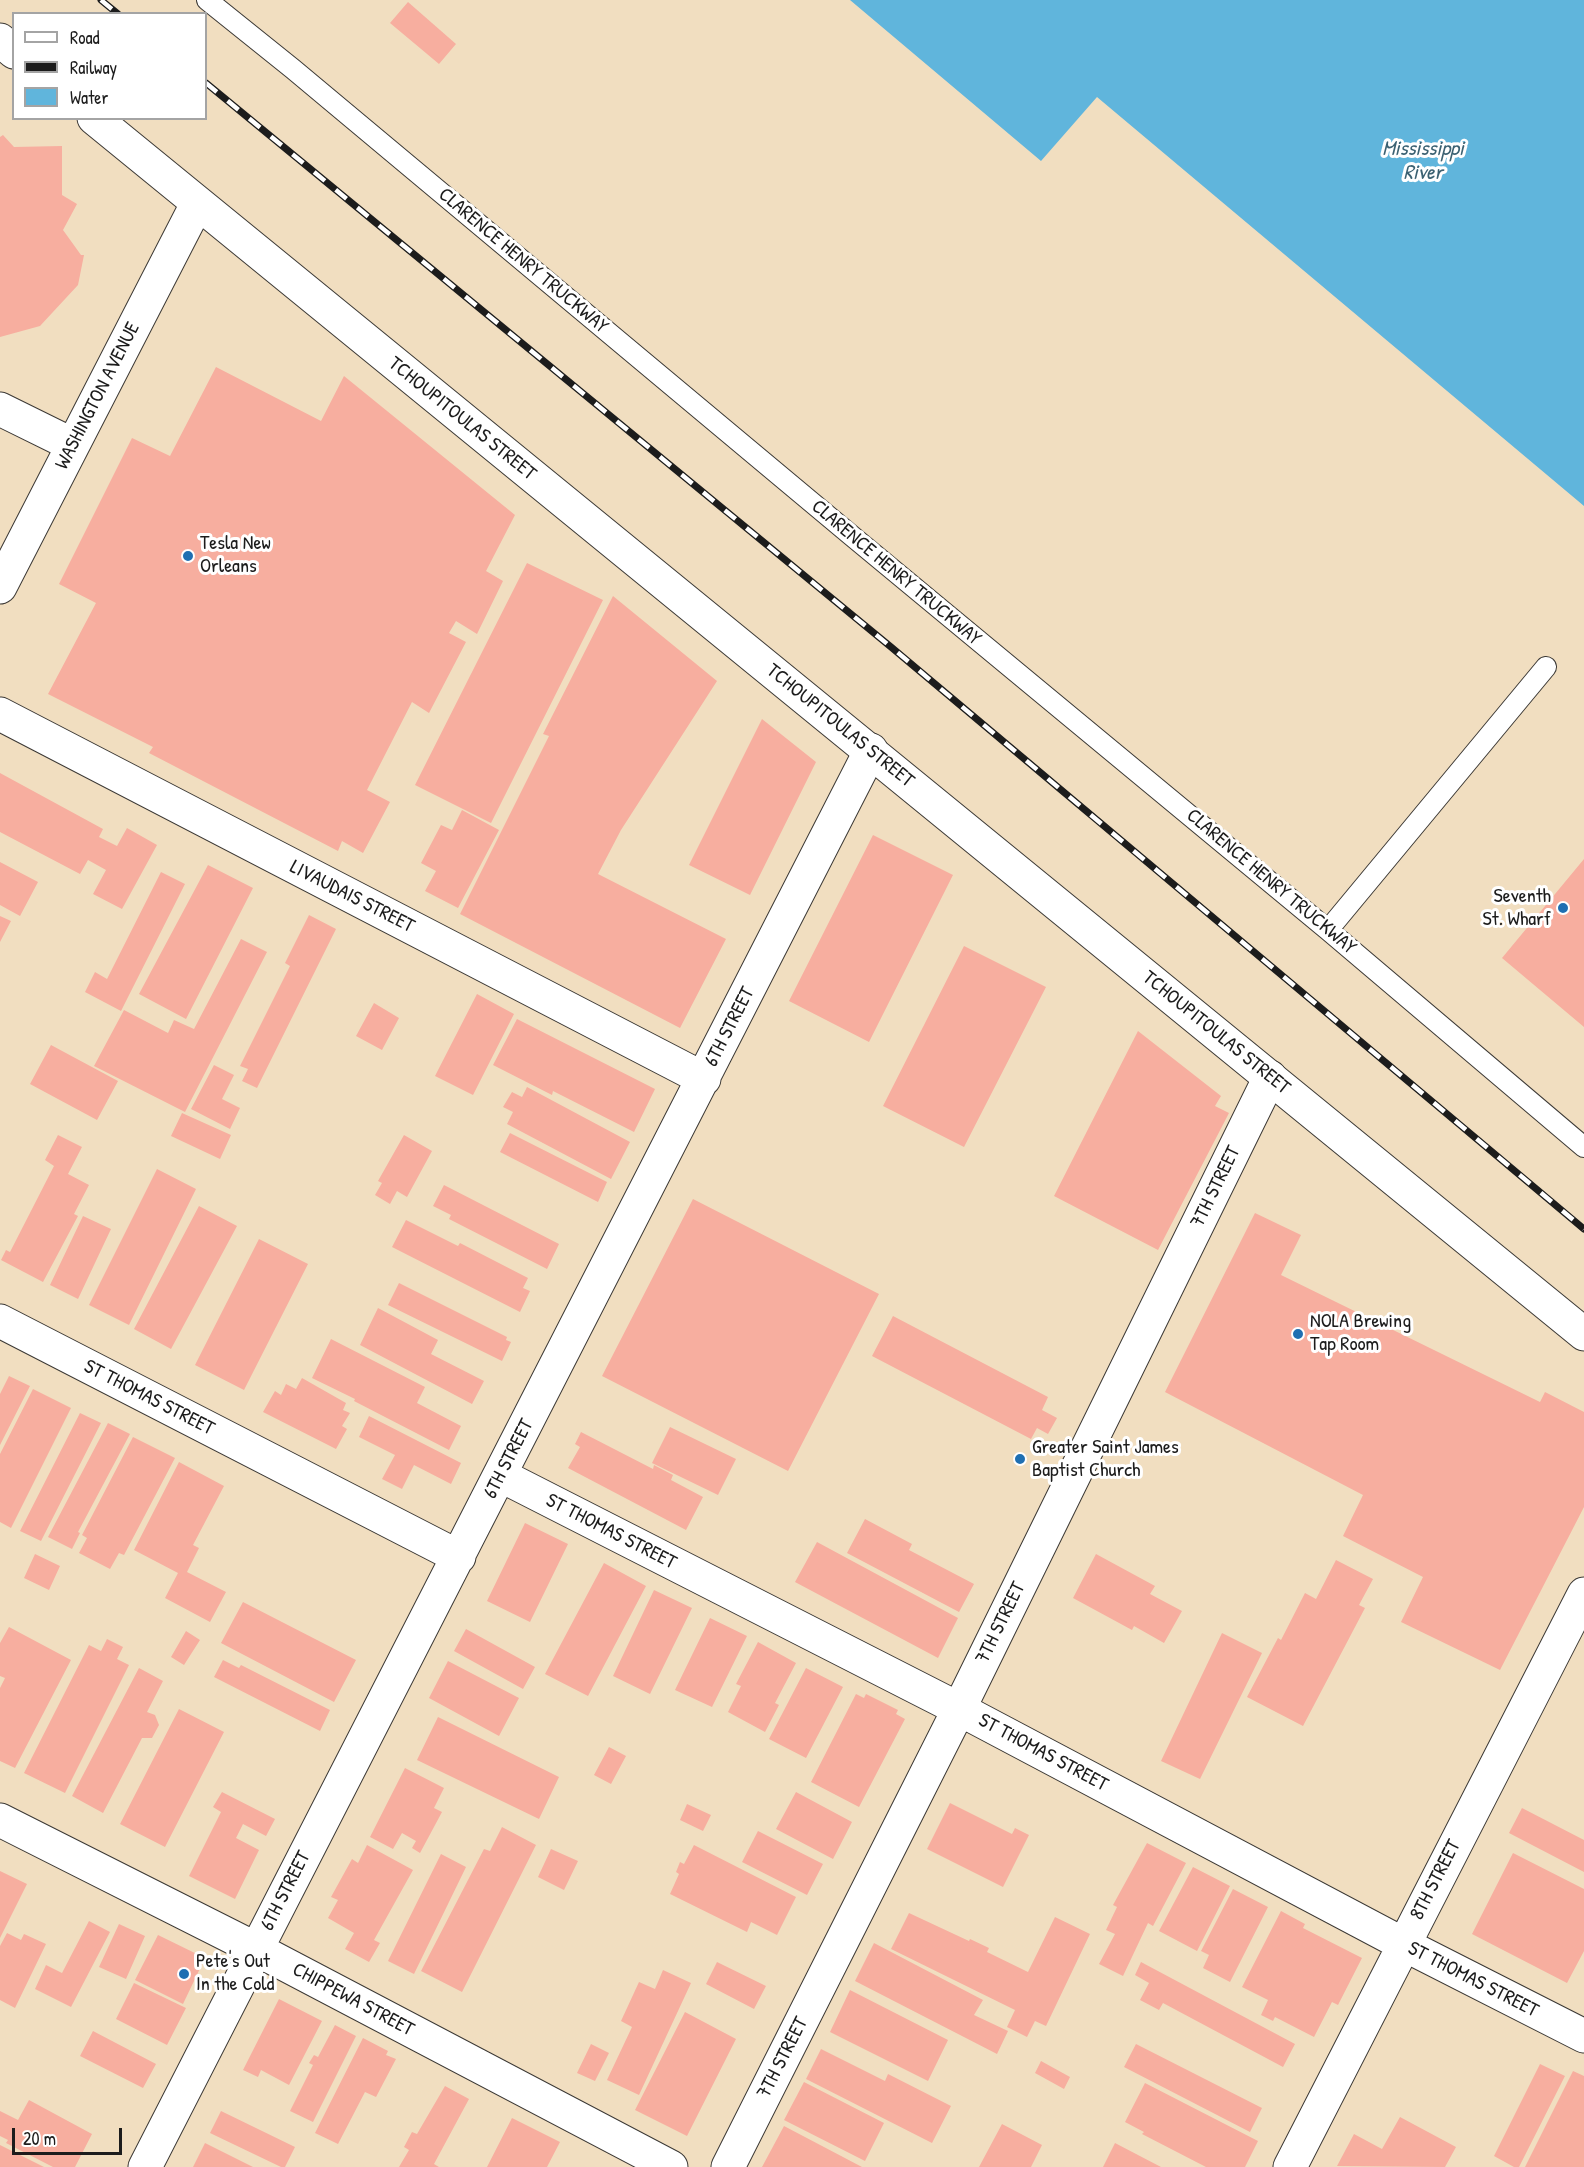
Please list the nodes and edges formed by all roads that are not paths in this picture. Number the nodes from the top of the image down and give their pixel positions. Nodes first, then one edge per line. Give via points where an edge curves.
1 (207, 0) edge
2 (0, 40) edge
3 (12, 50) edge
4 (96, 120) edge
5 (197, 204) junction
6 (0, 409) edge
7 (73, 445) junction
8 (0, 587) edge
9 (1546, 667) dead end
10 (0, 714) edge
11 (871, 750) junction
12 (1328, 930) junction
13 (1270, 1077) junction
14 (704, 1079) junction
15 (1584, 1147) edge
16 (0, 1321) edge
17 (1584, 1335) edge
18 (500, 1475) junction
19 (459, 1557) junction
20 (1584, 1594) edge
21 (959, 1708) junction
22 (0, 1820) edge
23 (1403, 1944) junction
24 (256, 1949) junction
25 (1584, 2036) edge
26 (145, 2167) edge
27 (671, 2167) edge
28 (728, 2167) edge
29 (1290, 2167) edge

1 - 12 lane, CLARENCE HENRY TRUCKWAY
2 - 3 street
4 - 5 street, TCHOUPITOULAS STREET
5 - 7 street, WASHINGTON AVENUE
5 - 11 street, TCHOUPITOULAS STREET
6 - 7 street
7 - 8 street, WASHINGTON AVENUE
9 - 12 lane
10 - 14 street, LIVAUDAIS STREET
11 - 13 street, TCHOUPITOULAS STREET
11 - 14 street, 6TH STREET
12 - 15 lane, CLARENCE HENRY TRUCKWAY
13 - 17 street, TCHOUPITOULAS STREET
13 - 21 street, 7TH STREET
14 - 18 street, 6TH STREET
16 - 19 street, ST THOMAS STREET
18 - 19 street, 6TH STREET
18 - 21 street, ST THOMAS STREET
19 - 24 street, 6TH STREET
20 - 23 street, 8TH STREET
21 - 23 street, ST THOMAS STREET
21 - 28 street, 7TH STREET
22 - 24 street, CHIPPEWA STREET
23 - 25 street, ST THOMAS STREET
23 - 29 street, 8TH STREET
24 - 26 street, 6TH STREET
24 - 27 street, CHIPPEWA STREET

